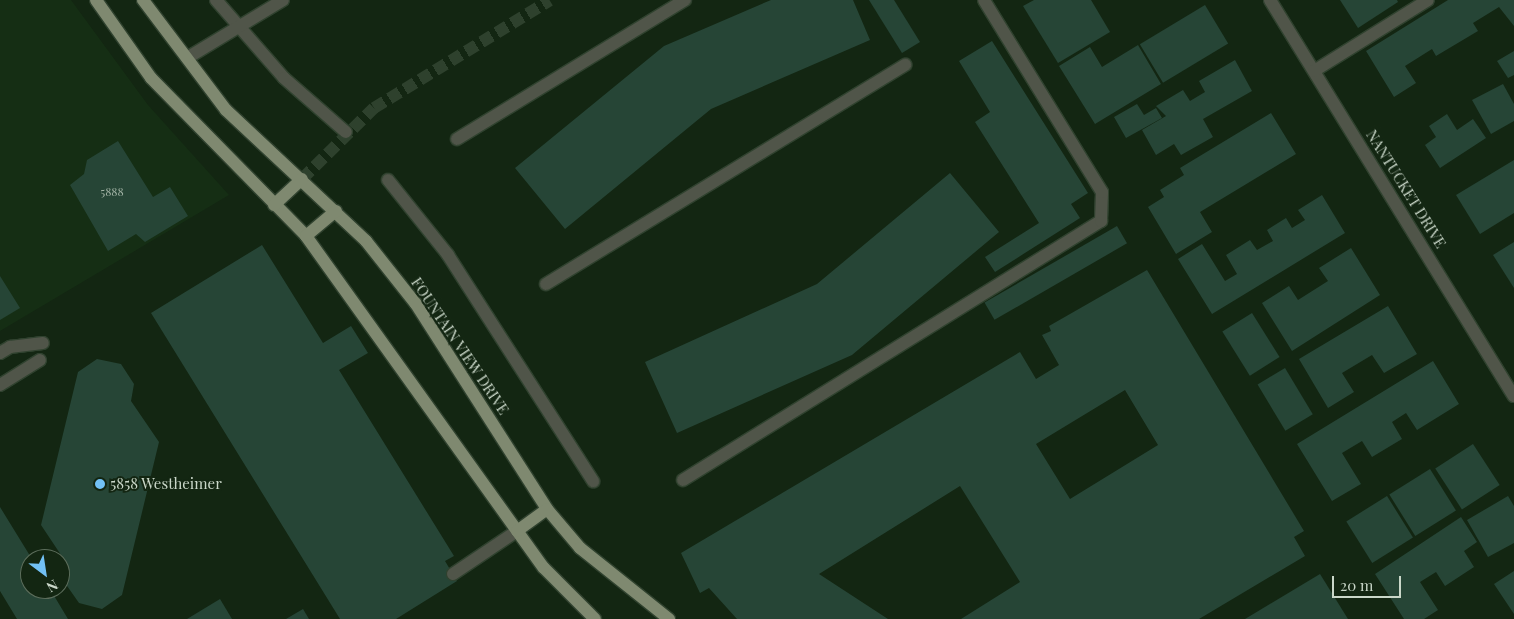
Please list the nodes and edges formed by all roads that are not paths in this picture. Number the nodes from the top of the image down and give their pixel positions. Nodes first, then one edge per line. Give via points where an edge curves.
1 (96, 0) edge
2 (143, 0) edge
3 (216, 0) edge
4 (283, 0) edge
5 (685, 0) edge
6 (984, 0) edge
7 (1270, 0) edge
8 (1428, 0) edge
9 (238, 29) junction
10 (187, 58) junction
11 (905, 65) dead end
12 (1314, 71) junction
13 (346, 132) dead end
14 (457, 139) dead end
15 (302, 179) junction
16 (388, 180) dead end
17 (274, 205) junction
18 (336, 211) junction
19 (306, 236) junction
20 (546, 284) dead end
21 (43, 343) dead end
22 (0, 353) edge
23 (40, 360) dead end
24 (0, 385) edge
25 (1514, 396) edge
26 (683, 480) dead end
27 (592, 481) dead end
28 (547, 509) junction
29 (517, 530) junction
30 (453, 574) dead end
31 (594, 619) edge
32 (669, 619) edge

1 - 17 main road via 151,78
2 - 10 main road, FOUNTAIN VIEW DRIVE
3 - 9 street
4 - 9 street
5 - 14 street
6 - 26 street via 1102,192 1101,221
7 - 12 street, NANTUCKET DRIVE
8 - 12 street
9 - 10 street
9 - 13 street
10 - 15 main road, FOUNTAIN VIEW DRIVE via 226,110
11 - 20 street
12 - 25 street, NANTUCKET DRIVE
15 - 17 main road
15 - 18 main road, FOUNTAIN VIEW DRIVE
16 - 27 street via 448,255
17 - 19 main road
18 - 19 main road
18 - 28 main road, FOUNTAIN VIEW DRIVE via 416,304
19 - 29 main road
21 - 22 street via 10,347
23 - 24 street
28 - 29 main road
28 - 32 main road, FOUNTAIN VIEW DRIVE via 580,548
29 - 30 street
29 - 31 main road via 544,568

